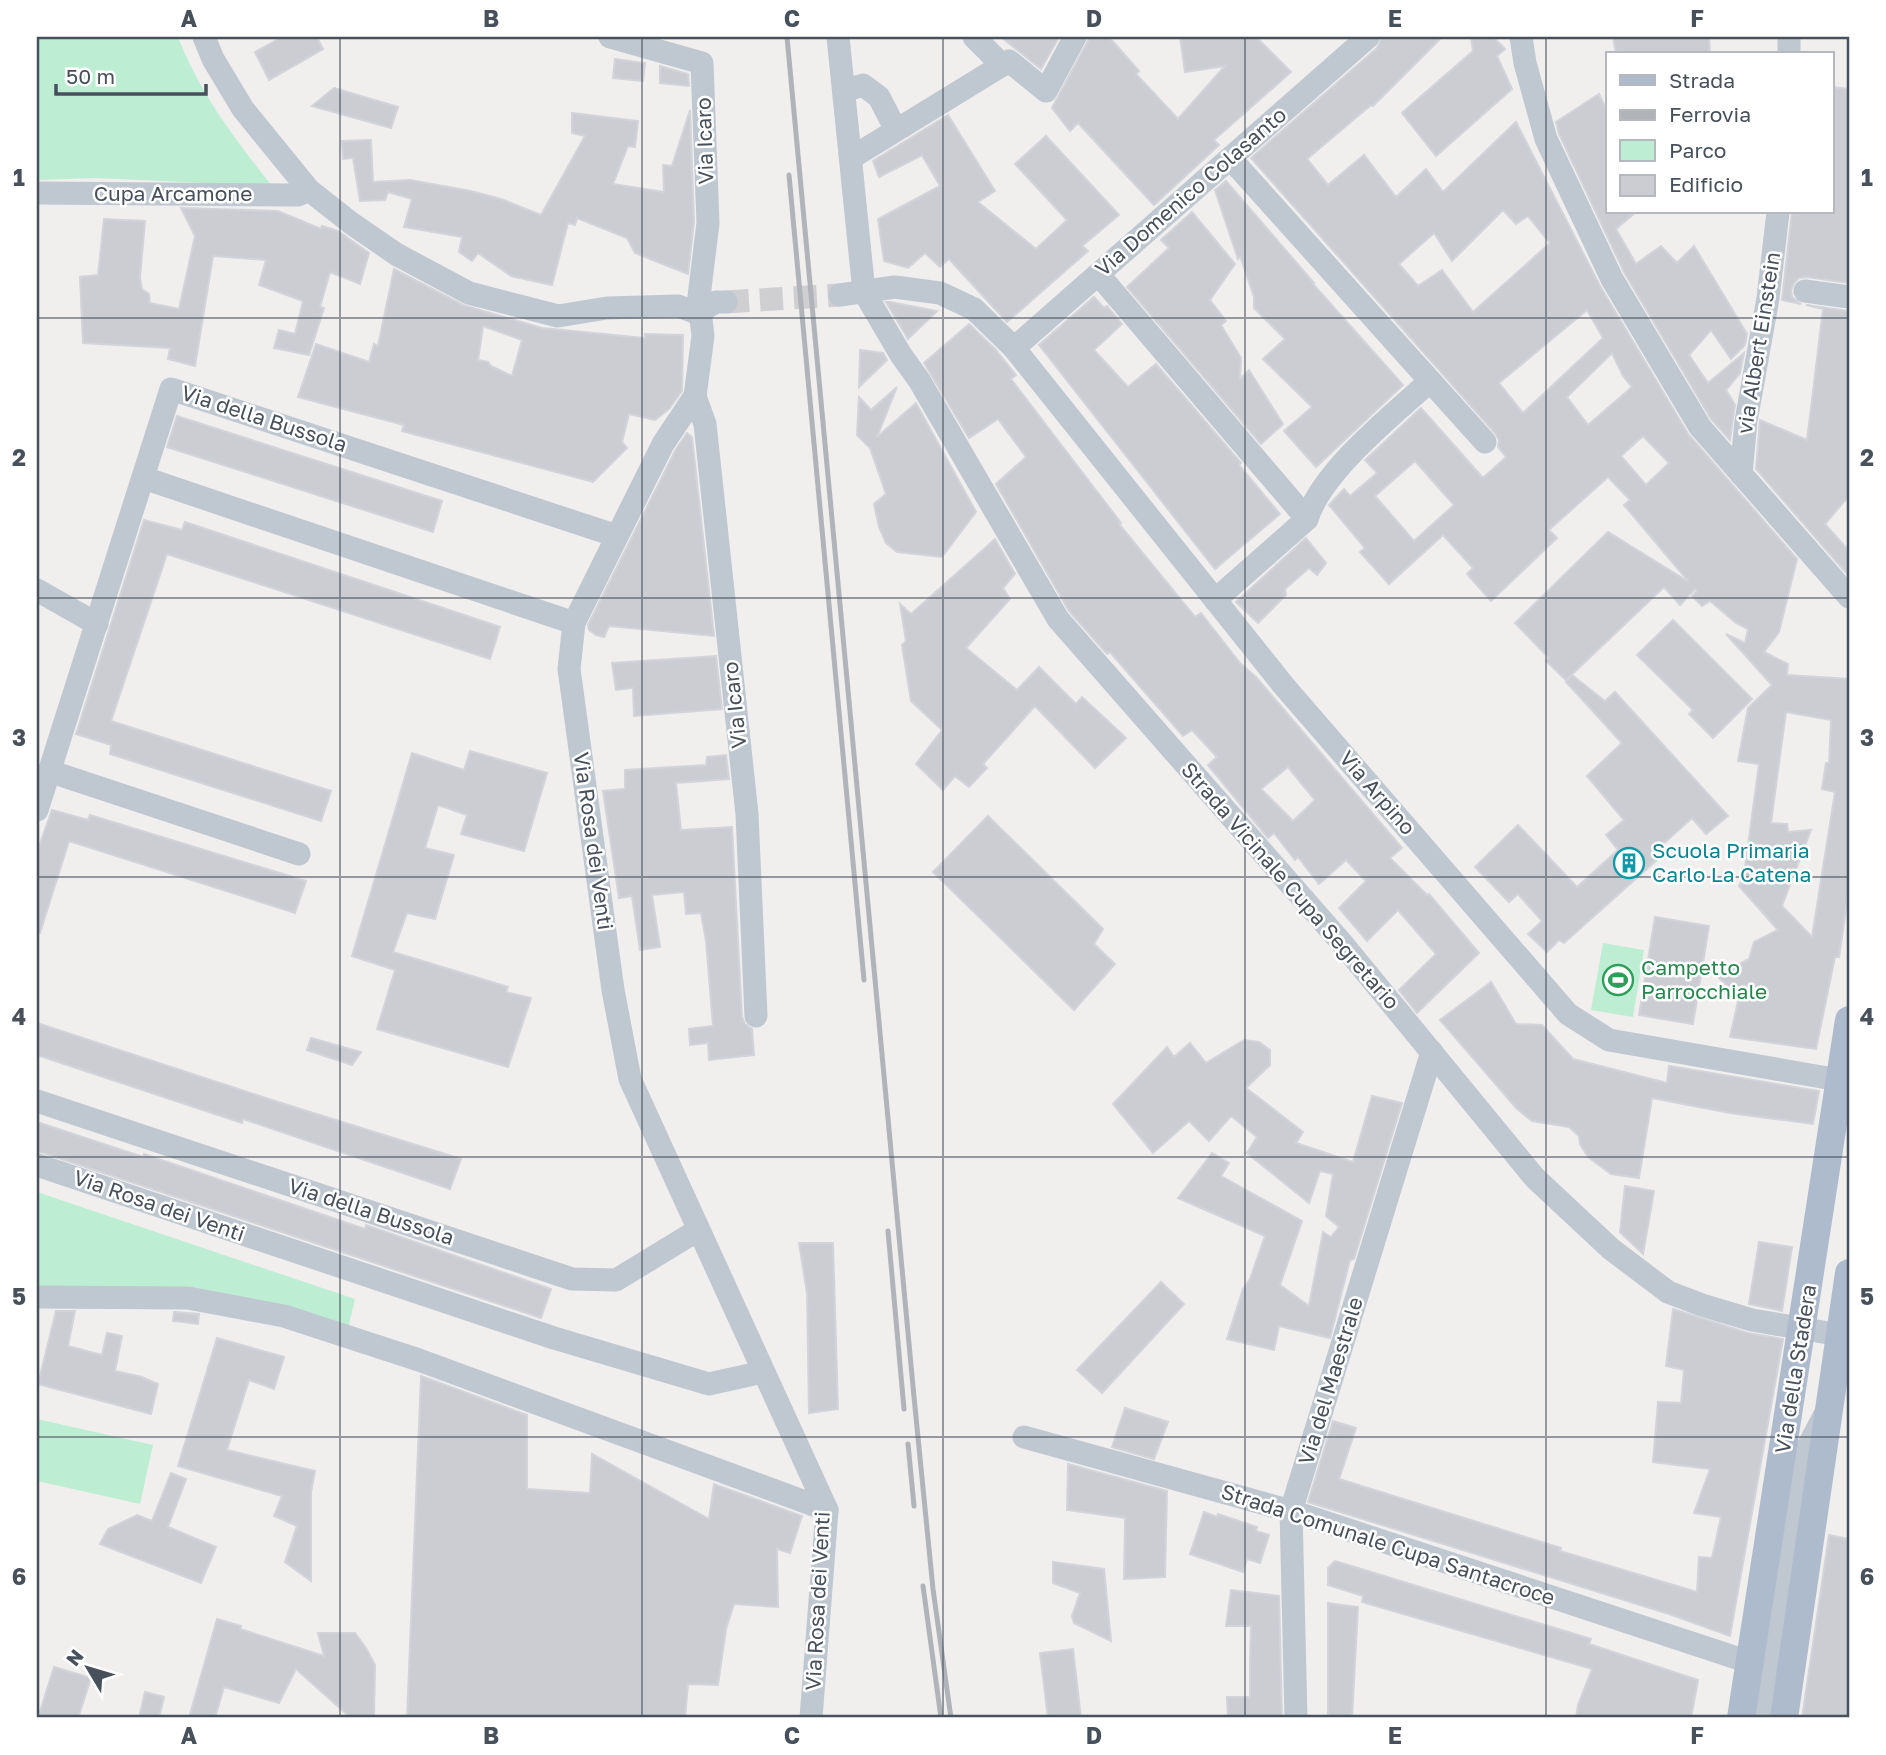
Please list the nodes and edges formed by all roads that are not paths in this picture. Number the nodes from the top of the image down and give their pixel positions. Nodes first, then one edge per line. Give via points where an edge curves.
1 (204, 37) edge
2 (611, 37) edge
3 (838, 37) edge
4 (974, 37) edge
5 (1075, 37) edge
6 (1368, 37) edge
7 (1521, 37) edge
8 (1002, 65) junction
9 (844, 91) junction
10 (896, 130) junction
11 (851, 158) junction
12 (1230, 158) junction
13 (309, 190) junction
14 (37, 193) edge
15 (1778, 214) edge
16 (1098, 274) junction
17 (1805, 291) dead end
18 (864, 292) junction
19 (840, 295) tunnel mouth
20 (1849, 297) edge
21 (726, 302) tunnel mouth
22 (697, 313) junction
23 (1014, 348) junction
24 (1430, 381) junction
25 (695, 396) junction
26 (1485, 442) dead end
27 (1741, 474) junction
28 (144, 478) junction
29 (1307, 519) junction
30 (617, 536) junction
31 (37, 590) edge
32 (1849, 597) edge
33 (1215, 600) junction
34 (574, 623) junction
35 (97, 624) junction
36 (49, 771) junction
37 (37, 810) edge
38 (299, 854) dead end
39 (756, 1016) dead end
40 (1849, 1020) edge
41 (1432, 1052) junction
42 (1839, 1080) junction
43 (37, 1101) edge
44 (37, 1165) edge
45 (698, 1230) junction
46 (1848, 1291) edge
47 (37, 1297) edge
48 (1803, 1329) junction
49 (1840, 1335) junction
50 (763, 1372) junction
51 (1792, 1397) junction
52 (1829, 1407) junction
53 (1024, 1437) dead end
54 (1805, 1452) junction
55 (827, 1510) junction
56 (1291, 1511) junction
57 (1749, 1662) junction
58 (811, 1718) edge
59 (1296, 1718) edge
60 (1741, 1718) edge
61 (1764, 1718) edge
62 (1784, 1718) edge

1 - 13 street via 243,109
2 - 22 street, Via Icaro via 702,63 708,223
3 - 9 street
4 - 8 street
5 - 8 street via 1046,91 1009,61
6 - 12 street, Via Domenico Colasanto
7 - 27 street via 1546,138 1612,279 1700,427
8 - 10 street
9 - 10 street via 863,85 879,96
9 - 11 street
10 - 11 street
11 - 18 street
12 - 16 street, Via Domenico Colasanto
12 - 24 street
13 - 14 street, Cupa Arcamone via 298,195
13 - 22 street via 396,254 469,293 558,316 607,308 678,306
15 - 27 street, via Albert Einstein
16 - 23 street, Via Domenico Colasanto
16 - 29 street
17 - 20 street
18 - 19 street, Via Arpino
18 - 23 street, Via Arpino via 895,287 940,293 974,309
18 - 41 street, Strada Vicinale Cupa Segretario via 1058,619
21 - 22 street via 716,302
22 - 25 street, Via Rosa dei Venti via 704,336
23 - 33 street, Via Arpino
24 - 26 street
24 - 29 street via 1363,442 1313,500
25 - 30 street, Via Rosa dei Venti via 663,444
25 - 39 street, Via Icaro via 705,424 747,814
27 - 32 street
28 - 30 street, Via della Bussola via 171,389
28 - 34 street
28 - 35 street, Via della Bussola
29 - 33 street
30 - 34 street, Via Rosa dei Venti
31 - 35 street
33 - 42 street, Via Arpino via 1283,686 1568,1014 1609,1040
34 - 45 street, Via Rosa dei Venti via 569,669 613,990 630,1079
35 - 36 street, Via della Bussola
36 - 37 street, Via della Bussola
36 - 38 street
40 - 42 main road, Via della Stadera
41 - 48 street, Strada Vicinale Cupa Segretario via 1535,1178 1611,1249 1668,1292 1752,1320
41 - 56 street, Via del Maestrale
42 - 48 main road, Via della Stadera
43 - 45 street, Via della Bussola via 572,1279 616,1280
44 - 50 street, Via Rosa dei Venti via 554,1339 709,1384
45 - 50 street, Via Rosa dei Venti
46 - 49 main road, Via della Stadera
47 - 55 street via 188,1298 284,1316 419,1360
48 - 49 street, Strada Vicinale Cupa Segretario
48 - 51 main road, Via della Stadera
49 - 52 main road, Via della Stadera
50 - 55 street, Via Rosa dei Venti
51 - 54 street
51 - 57 main road, Via della Stadera
52 - 54 street
52 - 62 main road, Via della Stadera
53 - 56 street, Strada Comunale Cupa Santacroce
54 - 61 street
55 - 58 street, Via Rosa dei Venti
56 - 57 street, Strada Comunale Cupa Santacroce
56 - 59 street, Via del Maestrale
57 - 60 main road, Via della Stadera

